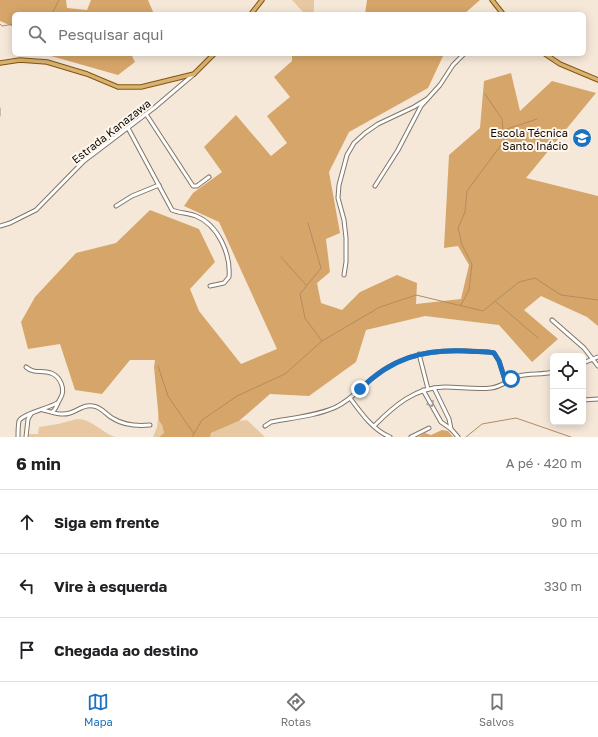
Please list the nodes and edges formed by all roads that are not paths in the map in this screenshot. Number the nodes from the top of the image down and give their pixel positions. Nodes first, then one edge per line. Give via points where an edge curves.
1 (262, 0) edge
2 (492, 0) edge
3 (253, 12) edge
4 (501, 12) edge
5 (212, 56) edge
6 (462, 56) edge
7 (548, 56) edge
8 (0, 63) edge
9 (194, 74) junction
10 (598, 80) edge
11 (427, 99) junction
12 (146, 114) junction
13 (128, 128) junction
14 (209, 177) dead end
15 (158, 185) junction
16 (375, 186) dead end
17 (116, 206) dead end
18 (0, 226) edge
19 (344, 275) dead end
20 (210, 286) dead end
21 (552, 320) dead end
22 (419, 354) junction
23 (598, 357) edge
24 (594, 359) junction
25 (586, 362) edge
26 (598, 366) edge
27 (26, 367) dead end
28 (550, 372) edge
29 (506, 383) junction
30 (434, 388) junction
31 (428, 389) junction
32 (423, 390) junction
33 (350, 398) junction
34 (598, 398) edge
35 (586, 400) edge
36 (58, 402) junction
37 (50, 407) junction
38 (56, 408) junction
39 (43, 410) junction
40 (52, 412) junction
41 (31, 414) junction
42 (63, 414) junction
43 (447, 414) junction
44 (439, 418) junction
45 (150, 425) dead end
46 (265, 426) dead end
47 (374, 426) junction
48 (429, 428) dead end
49 (451, 429) junction
50 (18, 432) junction
51 (26, 432) junction
52 (18, 437) edge
53 (26, 437) edge
54 (390, 437) edge
55 (411, 437) edge
56 (458, 437) edge

1 - 3 main road
2 - 4 main road
5 - 9 main road
6 - 11 street
7 - 10 main road via 560,64
8 - 9 main road via 20,60 47,62 118,87 140,87
9 - 12 street, Estrada Kanazawa
11 - 16 street
11 - 19 street via 365,133 354,143 347,155 338,185 346,238
12 - 13 street, Estrada Kanazawa
12 - 14 street via 193,186
13 - 15 street
13 - 18 street, Estrada Kanazawa via 84,161 36,210
15 - 17 street
15 - 20 street via 172,210 194,215 206,222 214,230 225,250 229,277 224,283
21 - 24 street
22 - 29 street via 444,350 494,353
22 - 31 street
22 - 33 street via 382,370
23 - 24 street
24 - 25 street
24 - 26 street
27 - 36 street via 35,372 51,373 59,379 63,391
28 - 29 street via 524,375
29 - 30 street via 492,388
30 - 31 street
30 - 43 street
31 - 32 street
32 -> 44 street
32 - 47 street via 399,403
33 - 46 street via 322,412 271,422
33 - 47 street
34 - 35 street
36 - 37 street
36 - 38 street
37 - 38 street
37 - 39 street
38 - 40 street
38 - 42 street
39 - 40 street
39 - 41 street
40 - 42 street
41 - 50 street via 20,420
41 - 51 street
42 - 45 street via 86,406 95,406 117,421
43 - 44 street
43 - 49 street
44 - 49 street
47 - 54 street
48 - 55 street
49 - 56 street
50 - 51 street
50 - 52 street
51 - 53 street

